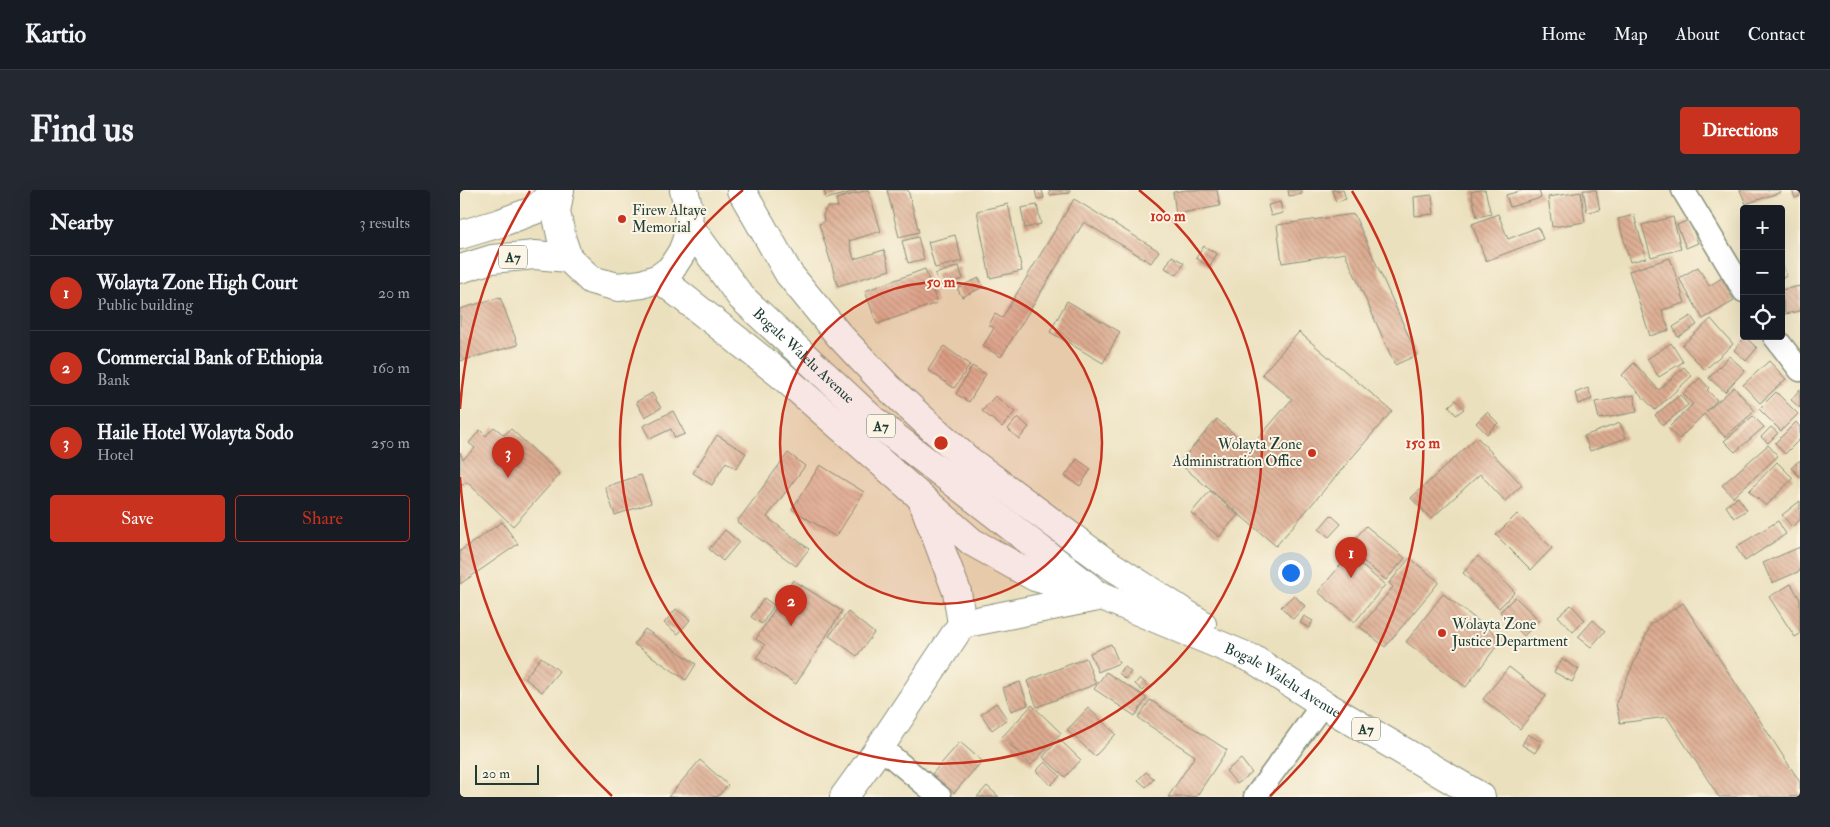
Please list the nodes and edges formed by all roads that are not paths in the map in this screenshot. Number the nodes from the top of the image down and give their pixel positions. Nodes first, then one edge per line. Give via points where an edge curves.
1 (555, 190) edge
2 (560, 190) edge
3 (684, 190) edge
4 (742, 190) edge
5 (1683, 190) edge
6 (689, 226) junction
7 (460, 235) edge
8 (568, 258) junction
9 (460, 268) edge
10 (659, 278) junction
11 (1740, 284) edge
12 (1777, 340) edge
13 (1800, 370) edge
14 (921, 497) junction
15 (1102, 596) junction
16 (962, 624) junction
17 (1253, 659) junction
18 (1323, 704) junction
19 (880, 747) junction
20 (844, 797) edge
21 (940, 797) edge
22 (1255, 797) edge
23 (1481, 797) edge

1 - 7 main road, A7 via 535,210
2 - 8 main road via 556,212
3 - 6 main road
4 - 17 main road via 789,274 838,334 930,426 967,459 1104,562
5 - 11 street
6 - 10 main road via 682,252 671,269
6 - 15 main road, Bogale Walelu Avenue / A7 via 741,297 872,419
8 - 9 main road, A7 via 535,255 492,259
8 - 10 main road via 591,280 618,287
10 - 14 main road, Bogale Walelu Avenue / A7 via 779,373
12 - 13 street
14 - 15 main road, Bogale Walelu Avenue / A7 via 972,542 1035,577
14 - 16 main road, A7 via 957,592
15 - 16 main road
15 - 17 main road, Bogale Walelu Avenue / A7
16 - 19 main road
17 - 18 main road, Bogale Walelu Avenue / A7
18 - 22 street
18 - 23 main road, Bogale Walelu Avenue / A7
19 - 20 main road
19 - 21 street

